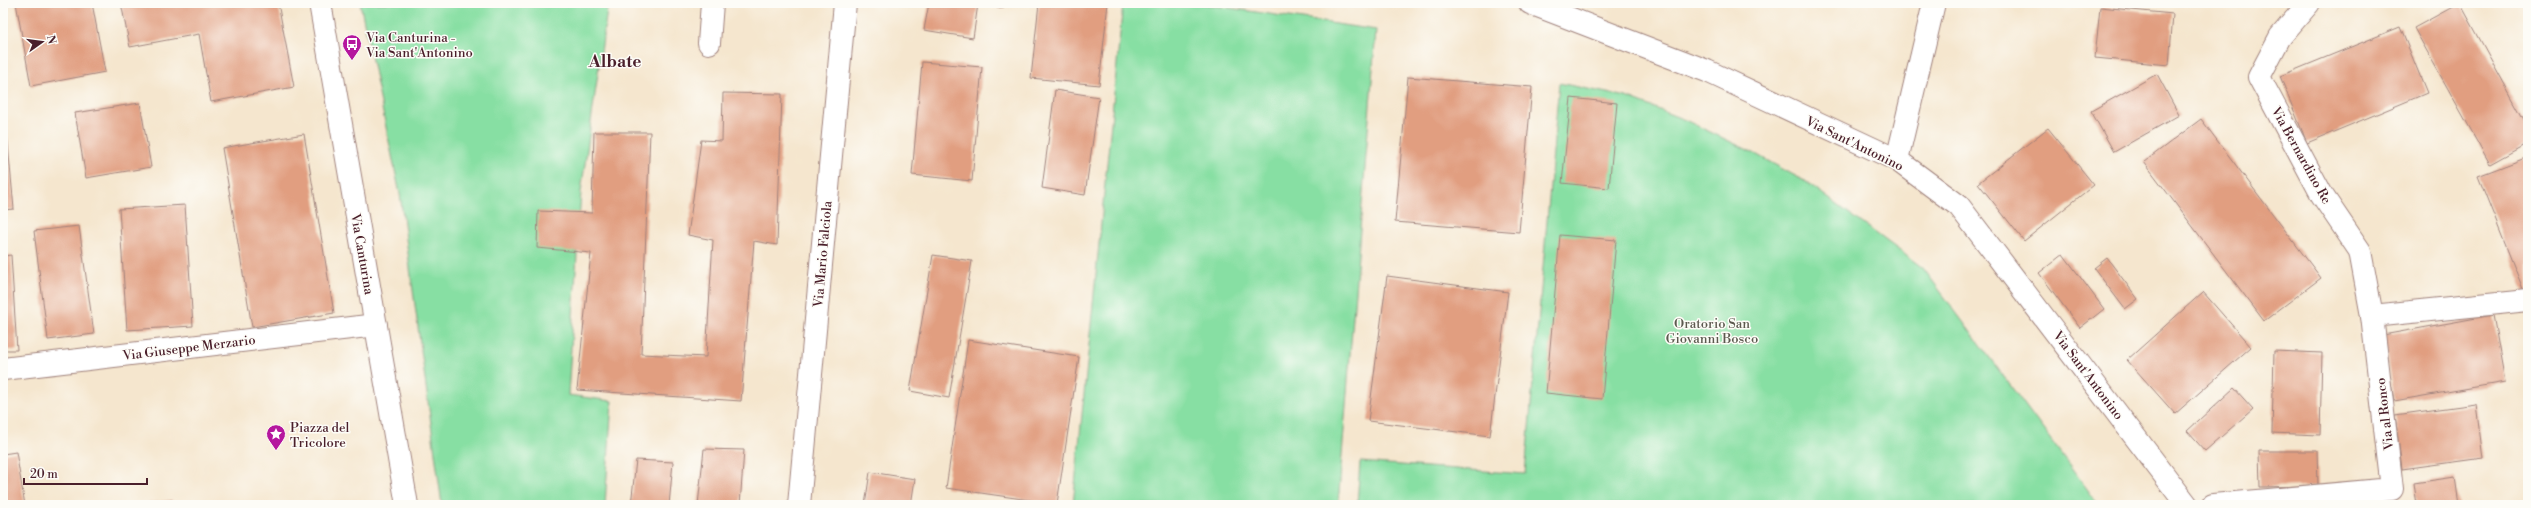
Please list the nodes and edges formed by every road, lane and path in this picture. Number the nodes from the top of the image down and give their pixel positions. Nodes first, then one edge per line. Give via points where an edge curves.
1 (320, 3) edge
2 (712, 3) edge
3 (846, 3) edge
4 (1530, 3) edge
5 (1934, 3) edge
6 (2309, 3) edge
7 (708, 43) dead end
8 (1897, 160) junction
9 (2528, 300) edge
10 (2372, 316) junction
11 (376, 325) junction
12 (3, 369) edge
13 (408, 505) edge
14 (798, 505) edge
15 (2187, 505) edge
16 (2213, 505) edge

1 - 11 street, Via Canturina
2 - 7 street
3 - 14 street, Via Mario Falciola
4 - 8 street, Via Sant'Antonino via 1707,71
5 - 8 street
6 - 10 street, Via Bernardino Re via 2280,38 2259,77 2322,195 2360,251
8 - 15 street, Via Sant'Antonino via 1959,206
9 - 10 street
10 - 16 street, Via al Ronco via 2392,489
11 - 12 street, Via Giuseppe Merzario
11 - 13 street, Via Canturina

